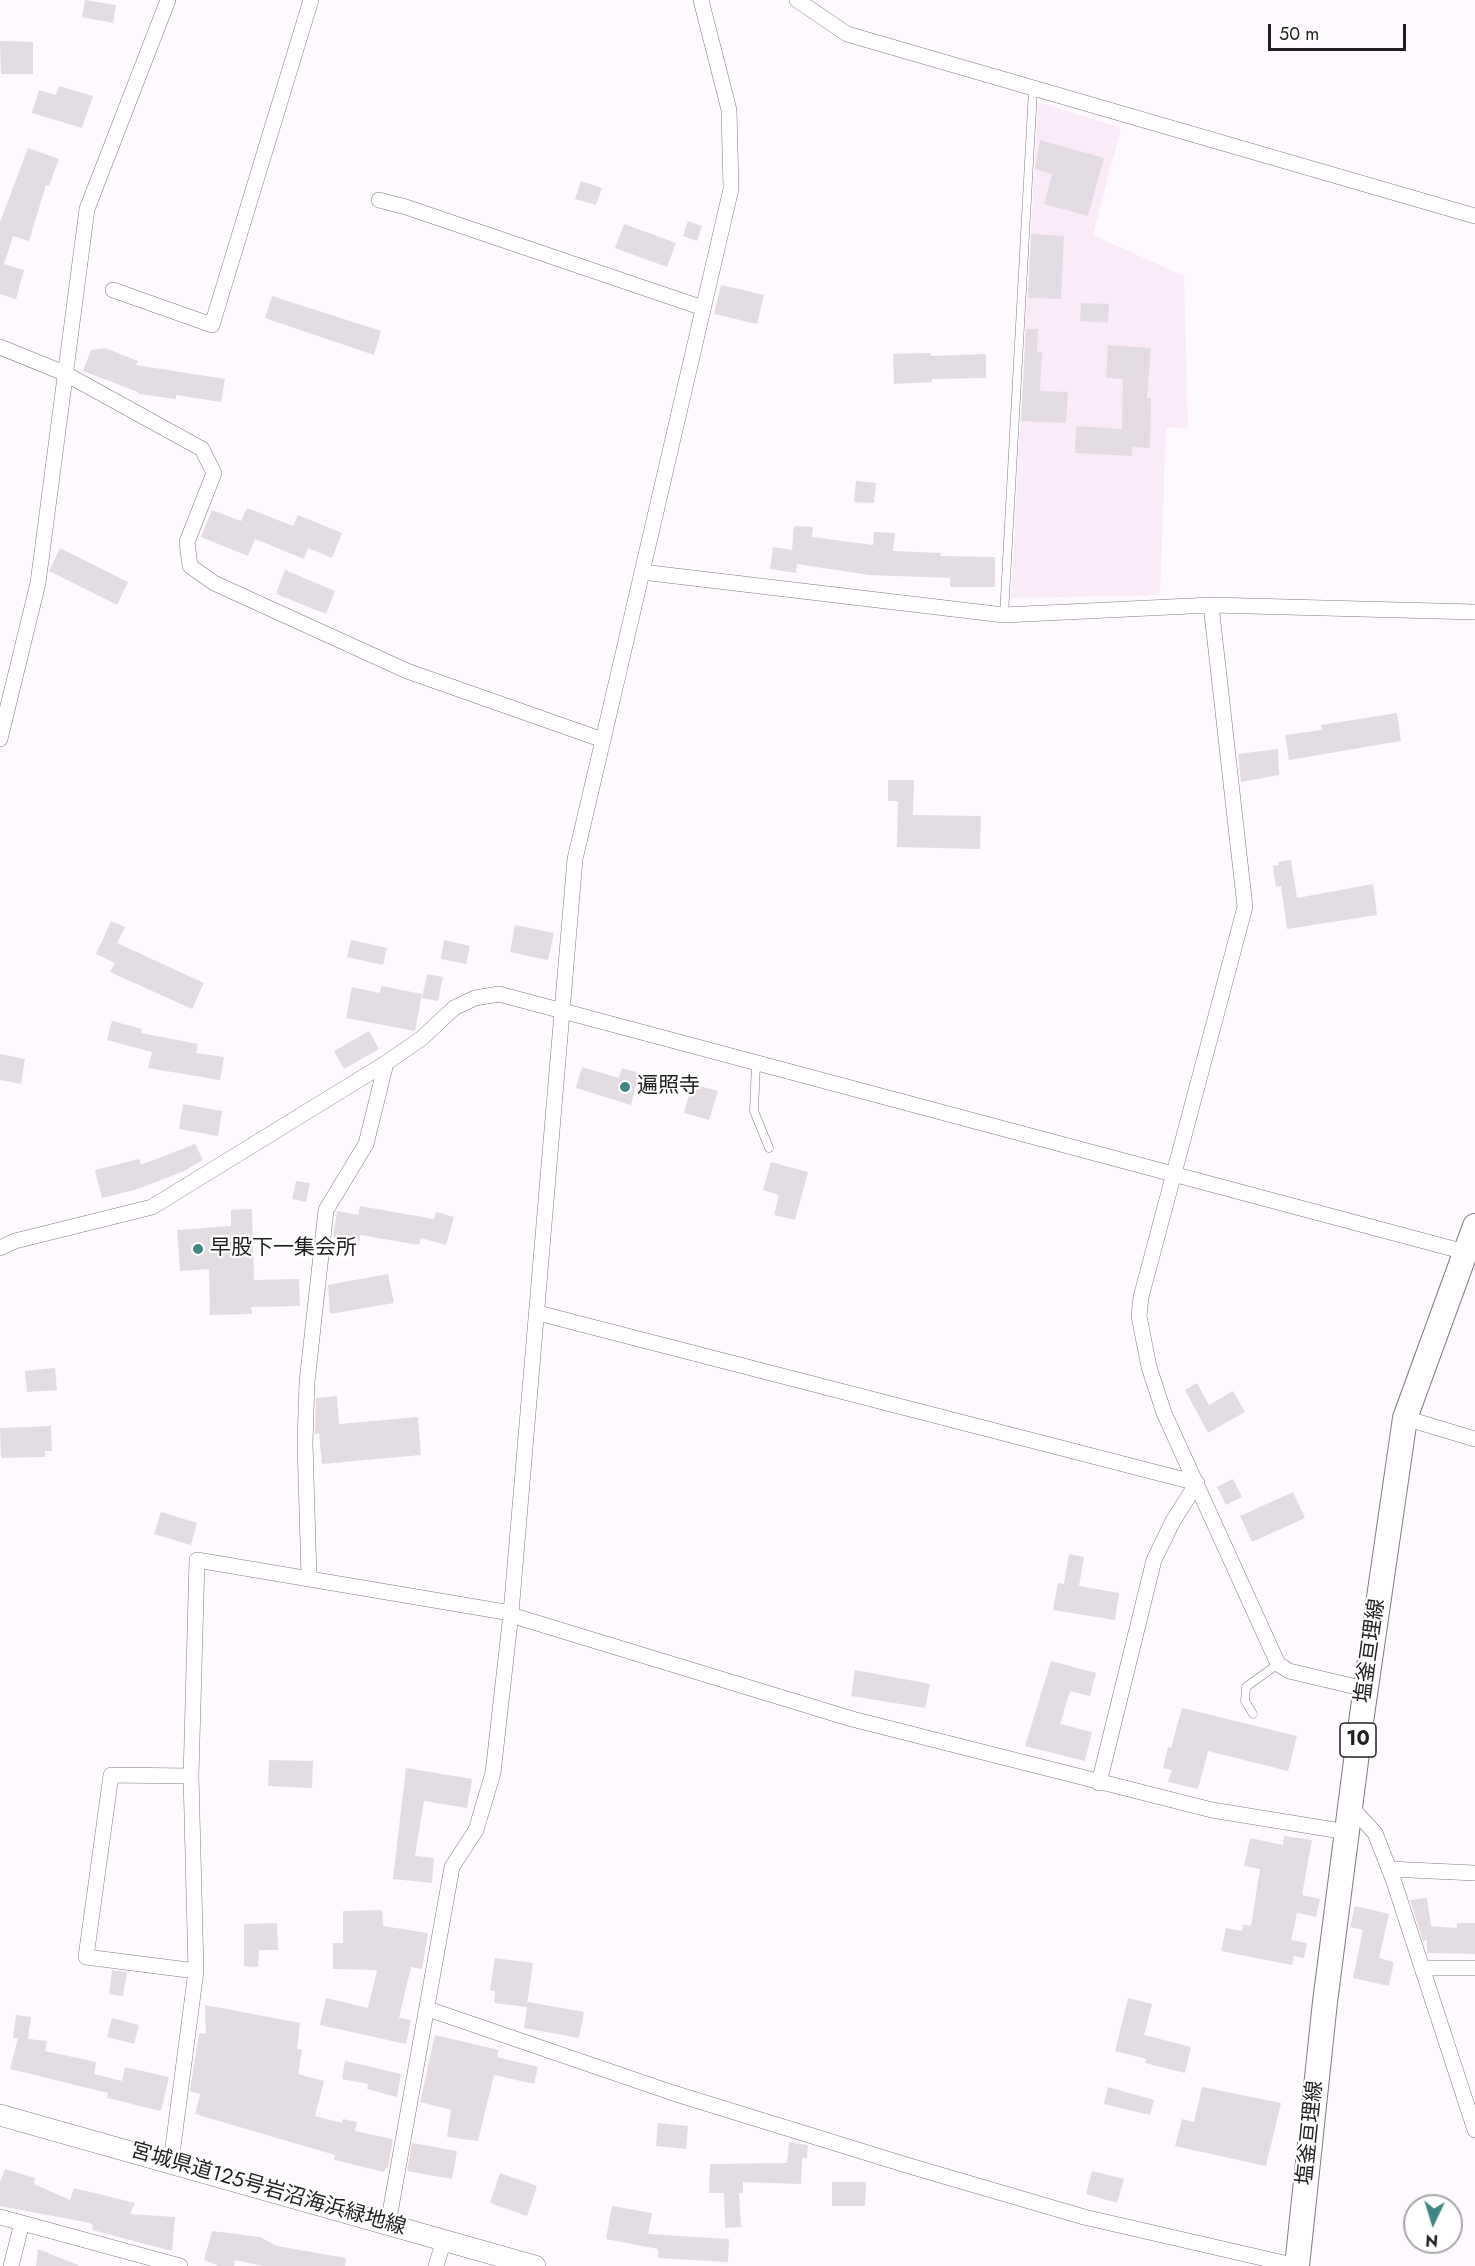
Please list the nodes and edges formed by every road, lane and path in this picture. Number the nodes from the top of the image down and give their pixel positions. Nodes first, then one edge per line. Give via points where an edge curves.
1 (168, 0) edge
2 (310, 0) edge
3 (701, 0) edge
4 (797, 0) edge
5 (1033, 90) junction
6 (379, 200) dead end
7 (1475, 216) edge
8 (113, 290) dead end
9 (703, 308) junction
10 (0, 347) edge
11 (64, 373) junction
12 (642, 572) junction
13 (1211, 605) junction
14 (1475, 612) edge
15 (1004, 615) junction
16 (0, 739) edge
17 (603, 740) junction
18 (563, 1012) junction
19 (386, 1063) junction
20 (756, 1064) junction
21 (769, 1148) dead end
22 (1175, 1175) junction
23 (1475, 1226) edge
24 (0, 1248) edge
25 (1466, 1252) junction
26 (538, 1313) junction
27 (1405, 1418) junction
28 (1475, 1438) edge
29 (1197, 1483) junction
30 (309, 1577) junction
31 (511, 1612) junction
32 (1278, 1664) junction
33 (1365, 1689) junction
34 (1253, 1714) dead end
35 (191, 1776) junction
36 (1099, 1782) junction
37 (1351, 1807) junction
38 (1347, 1832) junction
39 (1389, 1869) junction
40 (1475, 1873) edge
41 (1422, 1968) junction
42 (1475, 1968) edge
43 (196, 1971) junction
44 (428, 2008) junction
45 (0, 2115) edge
46 (1475, 2130) edge
47 (171, 2163) junction
48 (0, 2217) edge
49 (22, 2223) junction
50 (388, 2224) junction
51 (444, 2240) junction
52 (121, 2259) edge
53 (10, 2266) edge
54 (180, 2266) edge
55 (436, 2266) edge
56 (535, 2266) edge
57 (1297, 2266) edge

1 - 11 street via 87,209
2 - 8 street via 212,325
3 - 9 street via 729,110 731,189
4 - 5 street via 847,34
5 - 7 street
5 - 15 lane
6 - 9 street
9 - 12 street
10 - 11 street
11 - 16 street via 38,583
11 - 17 street via 202,449 214,473 187,542 190,566 214,583 407,671
12 - 15 street
12 - 17 street
13 - 14 street
13 - 15 street
13 - 22 street via 1245,907
17 - 18 street via 575,859
18 - 19 street via 499,994 475,998 454,1008 422,1038
18 - 20 street
18 - 26 street
19 - 24 street via 152,1207
19 - 30 street via 366,1144 326,1210 306,1413
20 - 21 lane via 754,1111
20 - 22 street
22 - 25 street
22 - 29 street via 1139,1316 1149,1367 1164,1413
23 - 25 main road, 塩釜亘理線 / 10
25 - 27 main road, 塩釜亘理線 / 10
26 - 29 street
26 - 31 street
27 - 28 street
27 - 33 main road, 塩釜亘理線 / 10
29 - 32 street
29 - 36 street via 1154,1560
30 - 31 street
30 - 35 street via 197,1560
31 - 36 street via 852,1719
31 - 44 street via 493,1773 476,1830 452,1867
32 - 33 street via 1289,1671
32 - 34 lane via 1246,1687 1245,1701
33 - 37 main road, 塩釜亘理線 / 10
35 - 43 street
35 - 43 street via 111,1775 86,1957
36 - 38 street via 1212,1810
37 - 38 main road, 塩釜亘理線 / 10
37 - 39 street via 1375,1833
38 - 57 main road, 塩釜亘理線 / 10
39 - 40 street
39 - 41 street
41 - 42 street
41 - 46 street
43 - 47 street
44 - 50 street
44 - 57 street via 673,2093 925,2171 1084,2217
45 - 47 main road, 宮城県道125号岩沼海浜緑地線
47 - 50 main road, 宮城県道125号岩沼海浜緑地線
48 - 49 street
49 - 52 street
49 - 53 street
50 - 51 main road, 宮城県道125号岩沼海浜緑地線
51 - 55 street
51 - 56 main road, 宮城県道125号岩沼海浜緑地線
52 - 54 street

